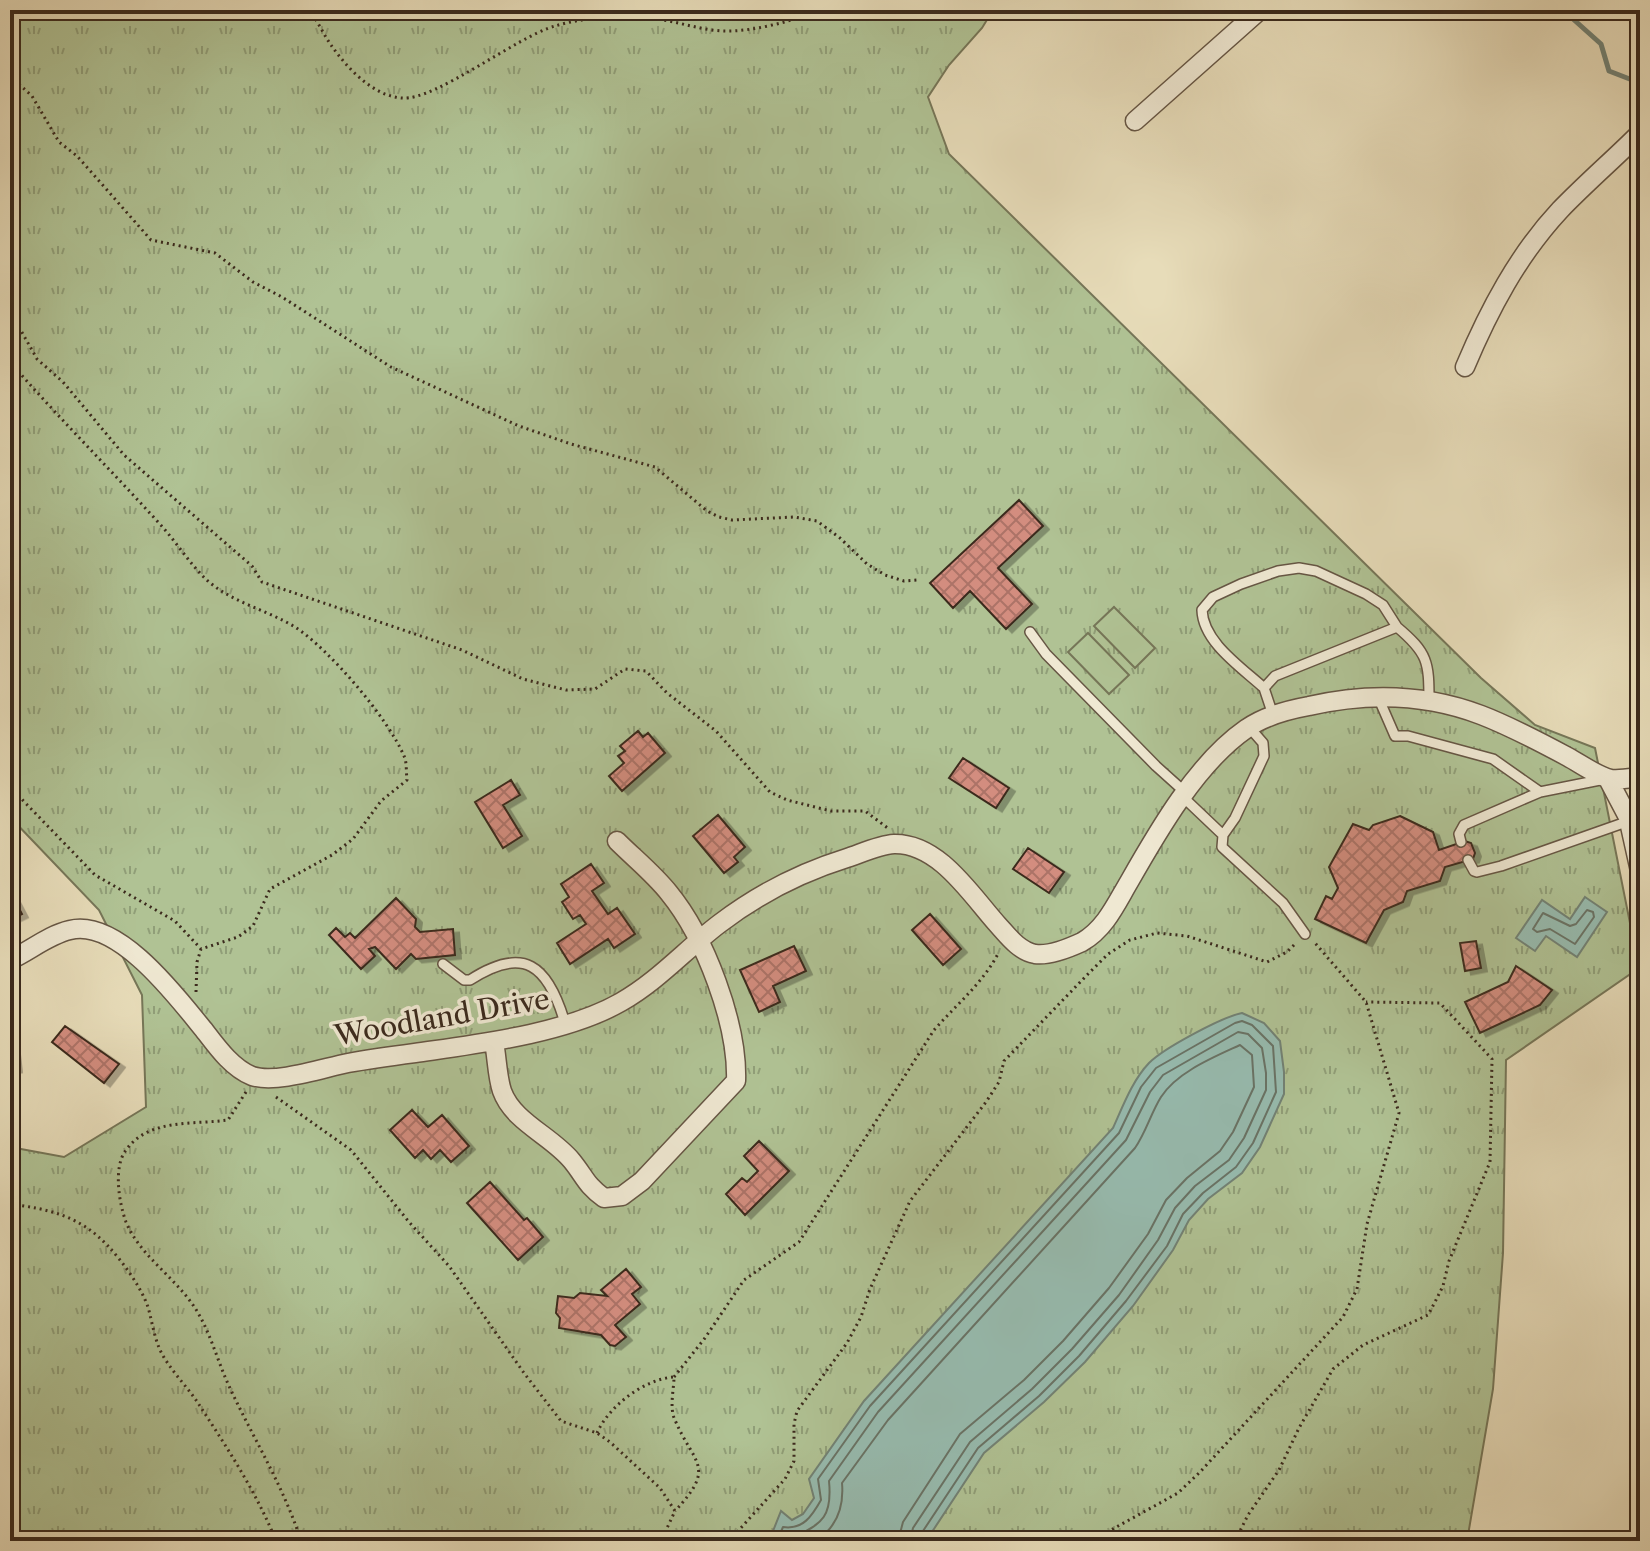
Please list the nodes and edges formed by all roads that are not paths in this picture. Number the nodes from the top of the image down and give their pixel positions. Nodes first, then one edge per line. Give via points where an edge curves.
1 (1260, 10) edge
2 (1135, 121) dead end
3 (1640, 133) edge
4 (1465, 367) dead end
5 (1397, 627) junction
6 (1030, 632) dead end
7 (1264, 688) junction
8 (1378, 697) junction
9 (1429, 701) junction
10 (1273, 715) junction
11 (1249, 727) junction
12 (1640, 777) edge
13 (1608, 779) junction
14 (1540, 792) junction
15 (1185, 795) junction
16 (1629, 821) junction
17 (1223, 835) junction
18 (617, 841) dead end
19 (1461, 842) dead end
20 (1468, 860) dead end
21 (1640, 871) edge
22 (1305, 934) road end
23 (699, 942) junction
24 (10, 960) edge
25 (443, 964) dead end
26 (565, 1023) junction
27 (494, 1042) junction

1 - 2 street
3 - 4 street via 1542,232 1485,319
5 - 7 lane via 1275,676
5 - 7 lane via 1383,605 1366,594 1299,568 1213,597 1202,610 1202,625
5 - 9 lane via 1415,642 1429,666
6 - 15 lane
7 - 10 lane
8 - 9 street
8 - 10 street via 1348,698
8 - 14 lane via 1395,736 1493,759
9 - 13 street via 1480,715
10 - 11 street
11 - 15 street via 1215,756
11 - 17 lane via 1263,743 1264,756
12 - 13 street
13 - 14 lane
13 - 16 street
14 - 19 lane via 1464,825
15 - 17 lane
15 - 23 street, Woodland Drive via 1112,913 1096,932 1069,947 1031,953 930,854 891,844 796,877 750,903
16 - 20 lane via 1477,872
16 - 21 street
17 - 22 lane via 1222,847 1283,903
18 - 23 street via 668,891
23 - 26 street, Woodland Drive via 618,1004
23 - 27 street via 729,1021 737,1054 736,1081 622,1196 604,1198 588,1186 572,1161 509,1103
24 - 27 street, Woodland Drive via 74,928 108,935 155,974 239,1069 261,1078
25 - 26 lane via 470,980 501,963 525,963 544,979
26 - 27 street, Woodland Drive

